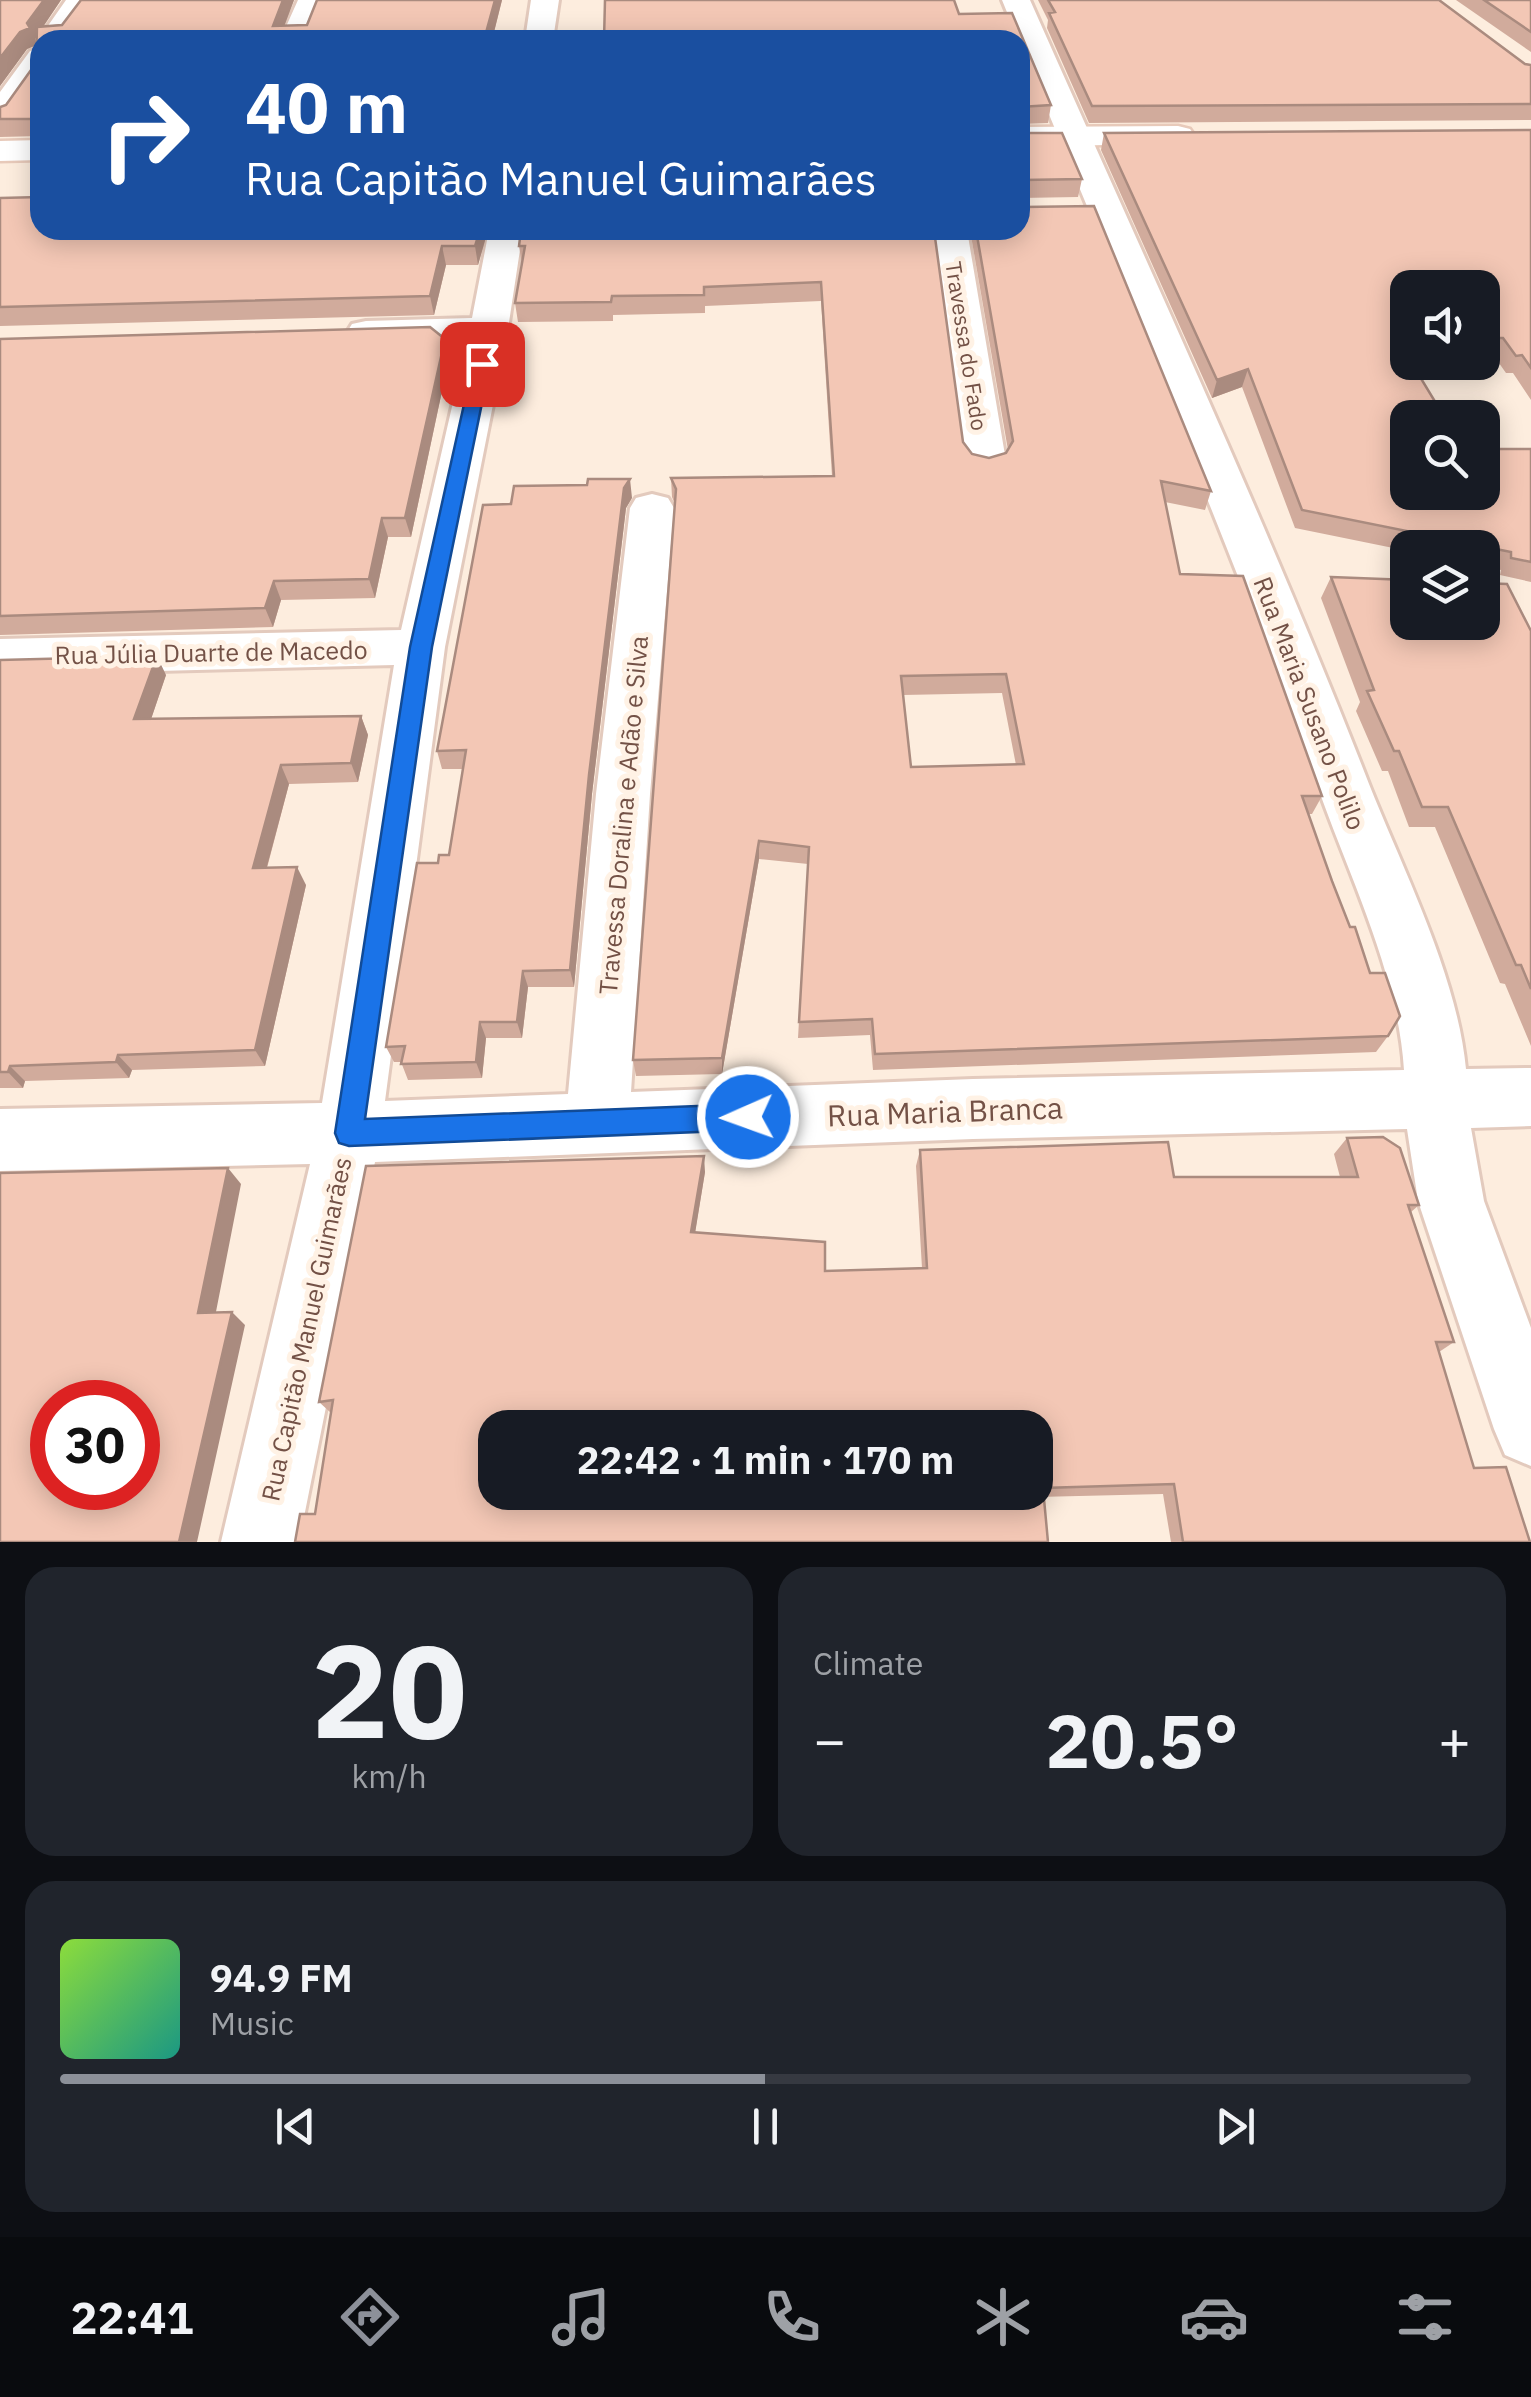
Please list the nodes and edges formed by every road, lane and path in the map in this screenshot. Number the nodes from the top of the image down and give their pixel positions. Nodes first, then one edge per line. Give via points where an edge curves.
1 (80, 0) edge
2 (312, 0) edge
3 (545, 0) edge
4 (1016, 0) edge
5 (59, 30) edge
6 (298, 30) edge
7 (540, 30) edge
8 (1029, 30) edge
9 (1030, 33) edge
10 (30, 71) edge
11 (0, 114) edge
12 (1074, 136) junction
13 (1213, 136) edge
14 (1030, 137) edge
15 (30, 150) edge
16 (0, 151) edge
17 (504, 240) edge
18 (951, 240) edge
19 (490, 329) junction
20 (333, 333) edge
21 (984, 461) edge
22 (652, 508) dead end
23 (421, 647) junction
24 (0, 658) edge
25 (1531, 1098) edge
26 (1437, 1100) junction
27 (597, 1122) junction
28 (349, 1133) junction
29 (0, 1140) edge
30 (1531, 1429) edge
31 (260, 1542) edge

1 - 5 street
2 - 6 street
3 - 7 street
4 - 8 street, Rua Maria Susano Polilo
9 - 12 street, Rua Maria Susano Polilo
10 - 11 street
12 - 13 street
12 - 14 street
12 - 26 street, Rua Maria Susano Polilo via 1089,211 1296,659 1414,974 1433,1046
15 - 16 street
17 - 19 street, Rua Capitão Manuel Guimarães
18 - 21 street, Travessa do Fado
19 - 20 street
19 - 23 street, Rua Capitão Manuel Guimarães
22 - 27 street, Travessa Doralina e Adão e Silva
23 - 24 street, Rua Júlia Duarte de Macedo
23 - 28 street, Rua Capitão Manuel Guimarães
25 - 26 street, Rua Maria Branca
26 - 27 street, Rua Maria Branca
26 - 30 street, Rua Maria Susano Polilo via 1451,1202
27 - 28 street, Rua Maria Branca
28 - 29 street, Rua Maria Branca
28 - 31 street, Rua Capitão Manuel Guimarães

